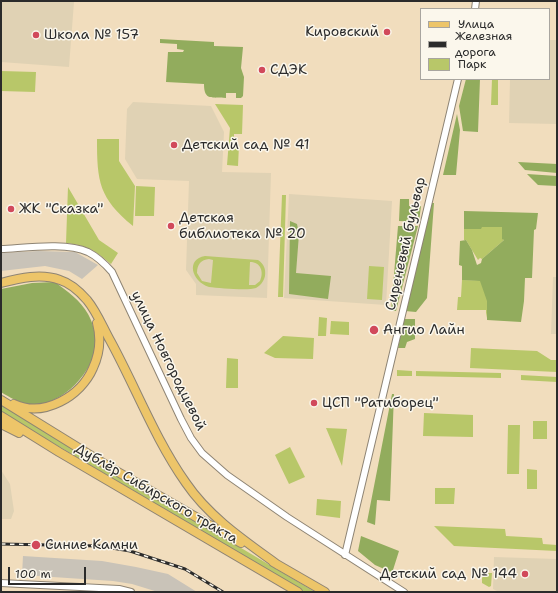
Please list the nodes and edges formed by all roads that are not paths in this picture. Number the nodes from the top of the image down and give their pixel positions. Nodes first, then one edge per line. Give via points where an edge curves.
1 (458, 80) edge
2 (1, 250) edge
3 (1, 282) edge
4 (92, 307) junction
5 (1, 396) edge
6 (1, 400) edge
7 (1, 416) edge
8 (1, 424) edge
9 (59, 452) junction
10 (345, 555) junction
11 (278, 565) junction
12 (1, 583) edge
13 (131, 592) edge
14 (298, 592) edge
15 (325, 592) edge
16 (404, 592) edge

1 - 10 street, Сиреневый бульвар
2 - 10 street, улица Новгородцевой via 71,247 89,253 100,261 112,272 180,419 202,453 227,475
3 - 4 main road, Дублёр Сибирского тракта via 35,276 62,280 78,291
4 - 5 main road, Дублёр Сибирского тракта via 99,331 99,350 93,369 79,387 63,400 45,408 17,406
4 - 11 main road, Дублёр Сибирского тракта via 160,440 186,484 216,517
6 - 11 main road, Дублёр Сибирского тракта via 111,468
7 - 9 main road, Дублёр Сибирского тракта
8 - 9 main road
9 - 14 main road, Дублёр Сибирского тракта
10 - 16 street, улица Новгородцевой
11 - 15 main road, Дублёр Сибирского тракта
12 - 13 street via 119,589

